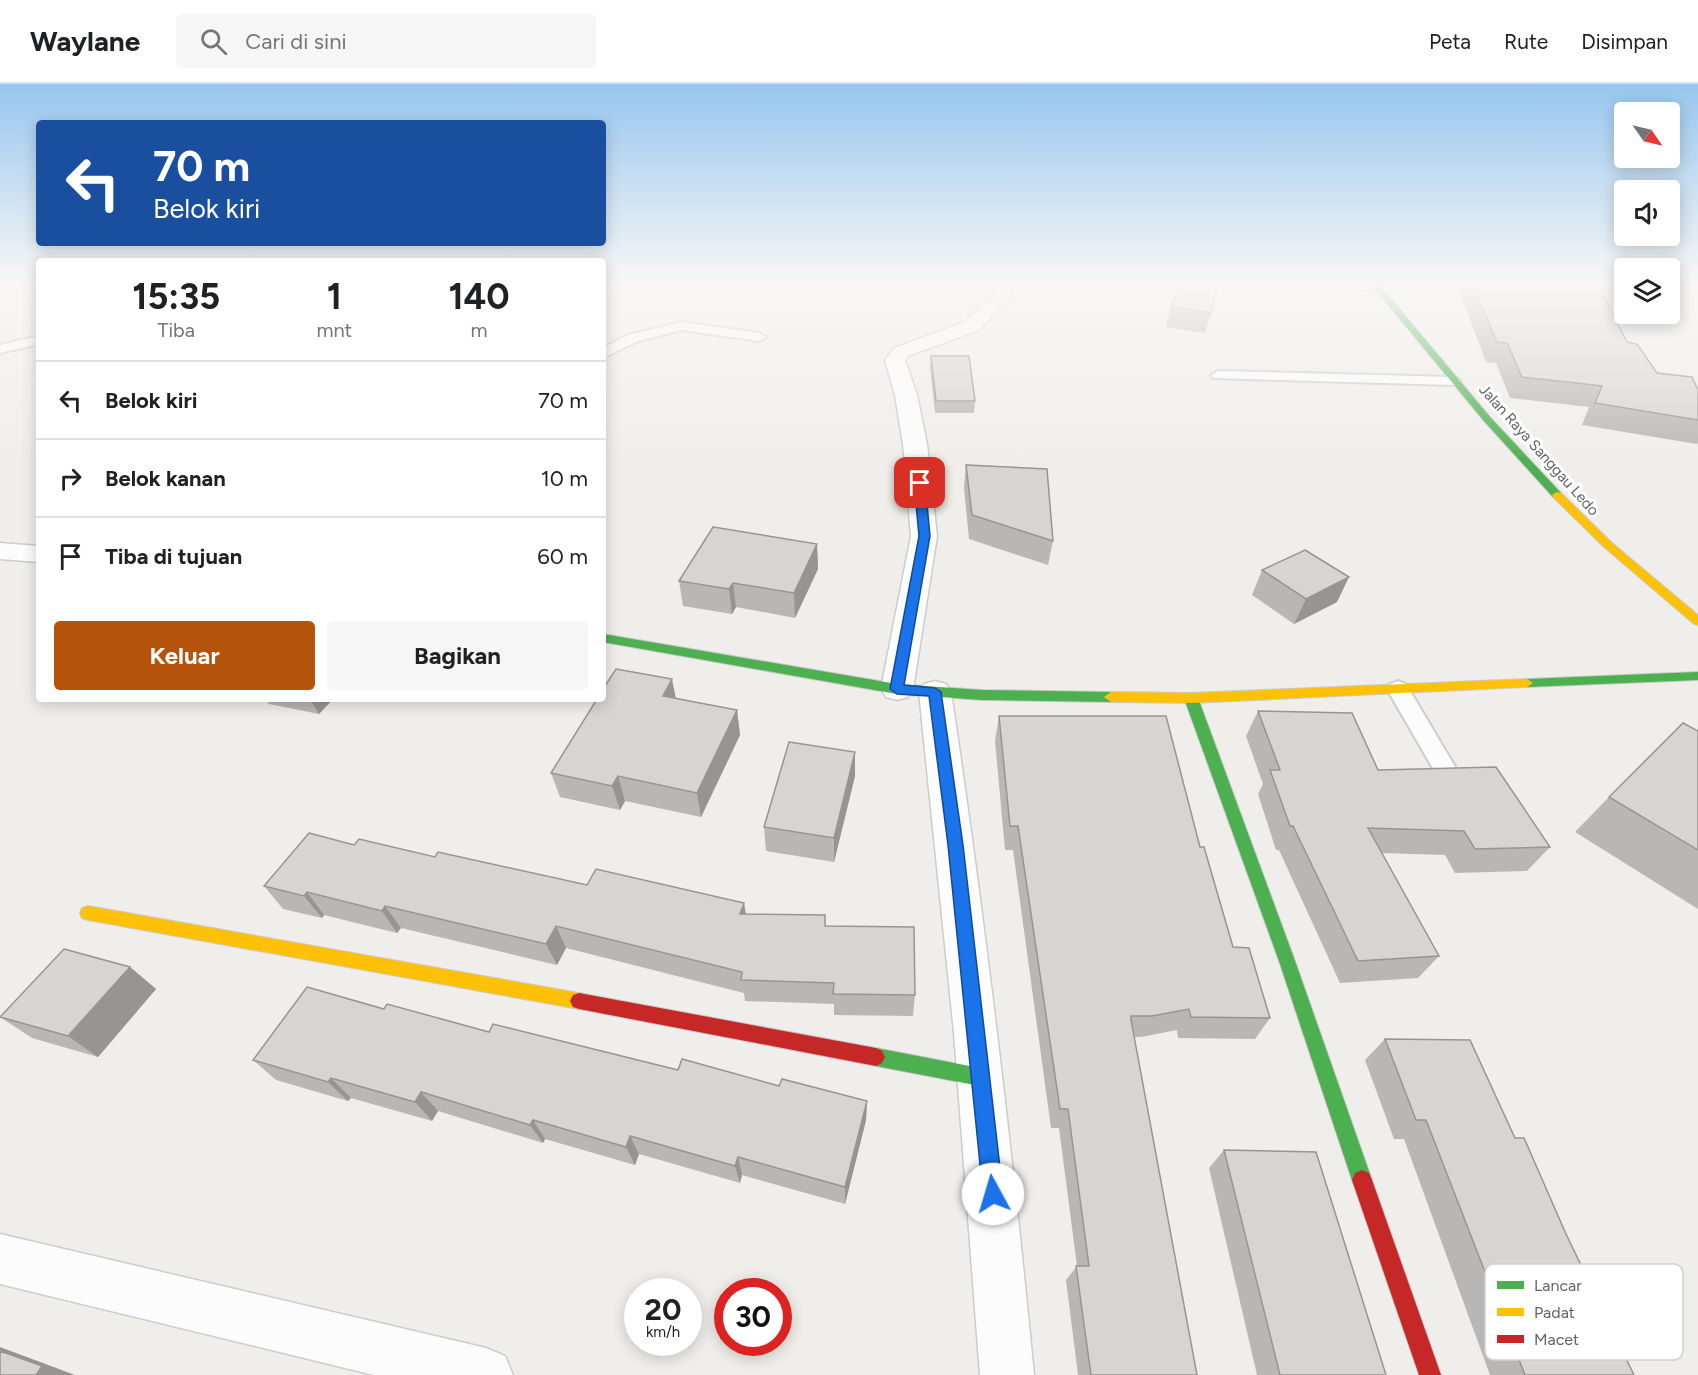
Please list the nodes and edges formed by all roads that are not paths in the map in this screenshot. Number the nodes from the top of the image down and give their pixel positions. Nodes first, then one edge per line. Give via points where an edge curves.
1 (25, 343) edge
2 (623, 343) edge
3 (925, 343) edge
4 (1423, 343) edge
5 (0, 349) edge
6 (606, 352) edge
7 (1218, 375) dead end
8 (1454, 381) junction
9 (0, 550) edge
10 (36, 554) edge
11 (1698, 621) edge
12 (606, 639) edge
13 (1698, 676) edge
14 (1398, 689) junction
15 (916, 691) junction
16 (1191, 698) junction
17 (1443, 766) edge
18 (88, 914) dead end
19 (980, 1077) junction
20 (0, 1258) edge
21 (486, 1375) edge
22 (1007, 1375) edge
23 (1430, 1375) edge

1 - 5 lane
2 - 6 lane
3 - 15 street via 901,352 895,360 915,444 924,536
4 - 8 main road, Jalan Raya Sanggau Ledo
7 - 8 lane
8 - 11 main road, Jalan Raya Sanggau Ledo via 1581,522 1655,589
9 - 10 street
12 - 15 main road
13 - 14 main road
14 - 16 main road
14 - 17 lane
15 - 16 main road
15 - 19 street via 956,845
16 - 23 main road
18 - 19 main road via 484,983
19 - 22 street
20 - 21 street

